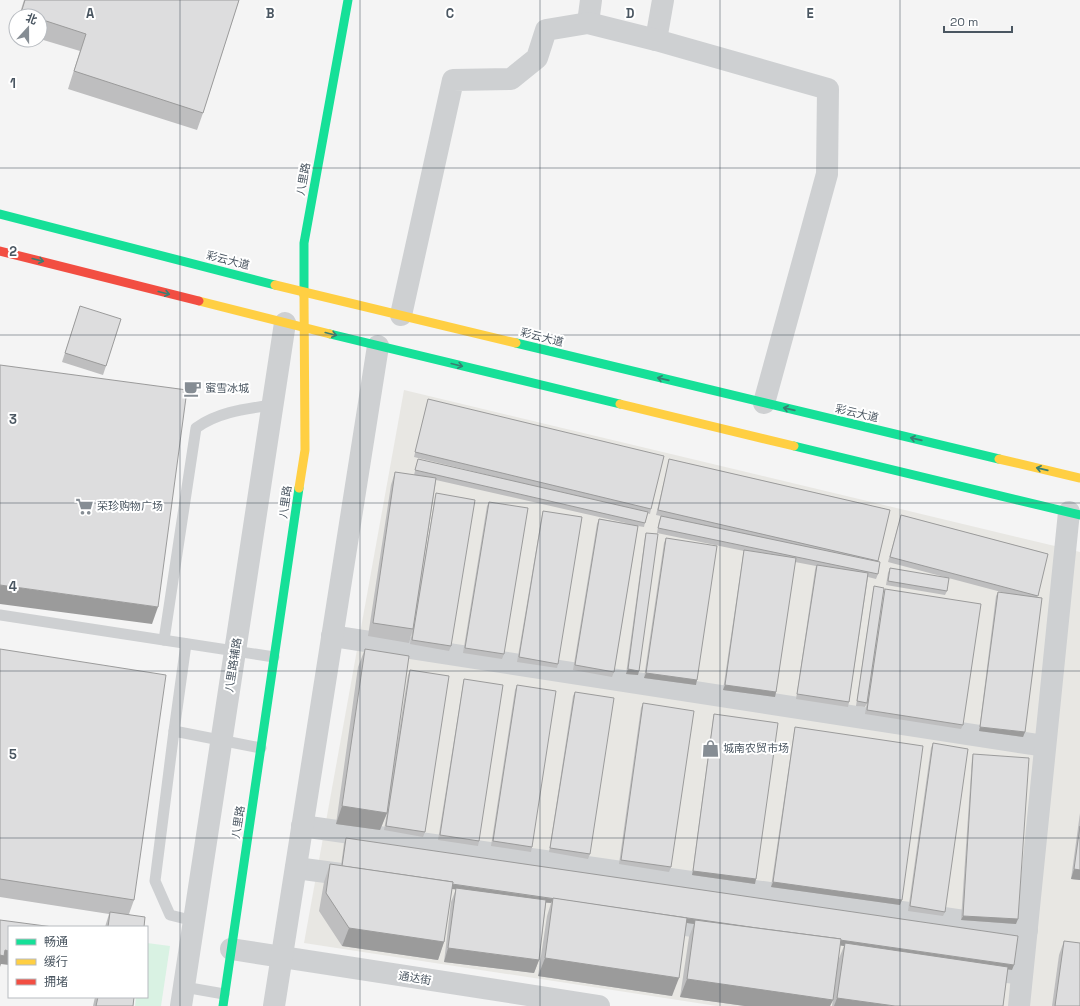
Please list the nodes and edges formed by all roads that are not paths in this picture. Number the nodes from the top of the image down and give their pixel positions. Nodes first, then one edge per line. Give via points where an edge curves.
1 (348, 0) edge
2 (591, 0) edge
3 (663, 0) edge
4 (588, 23) junction
5 (656, 40) junction
6 (0, 214) edge
7 (0, 251) edge
8 (304, 292) junction
9 (401, 315) junction
10 (294, 325) junction
11 (378, 346) junction
12 (764, 403) junction
13 (272, 405) junction
14 (1080, 478) edge
15 (1075, 513) edge
16 (0, 615) edge
17 (332, 636) junction
18 (164, 640) junction
19 (186, 644) junction
20 (235, 651) junction
21 (274, 657) junction
22 (174, 731) junction
23 (221, 740) junction
24 (1045, 746) junction
25 (261, 748) junction
26 (302, 826) junction
27 (296, 868) junction
28 (375, 879) edge
29 (635, 917) edge
30 (194, 921) junction
31 (1026, 930) junction
32 (738, 932) edge
33 (231, 949) junction
34 (282, 957) junction
35 (959, 965) edge
36 (1022, 974) junction
37 (224, 994) junction
38 (182, 997) edge
39 (223, 1006) edge
40 (274, 1006) edge
41 (599, 1006) edge
42 (1019, 1006) edge

1 - 8 main road, 八里路 via 304,243
2 - 4 street
3 - 5 street
4 - 5 street
4 - 9 street via 546,30 537,58 511,79 452,80
5 - 12 street via 828,89 827,174
6 - 8 main road, 彩云大道
7 -> 10 main road
8 - 9 main road, 彩云大道
8 - 10 main road, 八里路
12 -> 9 main road, 彩云大道
10 -> 11 main road
10 - 13 street, 八里路辅路
10 - 21 main road, 八里路 via 305,450
11 -> 15 main road
11 - 17 street
14 -> 12 main road, 彩云大道
13 - 18 lane via 246,408 210,418 196,428
13 - 20 street, 八里路辅路
15 - 24 street
16 - 18 lane
17 - 24 street
17 - 26 street
18 - 19 lane
19 - 20 lane
19 - 22 lane
20 - 21 lane
20 - 23 street, 八里路辅路
21 - 25 main road, 八里路
22 - 23 lane
22 - 30 lane via 155,881 170,915
23 - 25 lane
23 - 30 street, 八里路辅路
24 - 31 street
25 - 33 main road, 八里路
26 - 27 street
26 - 31 street
27 - 28 street
27 - 34 street
29 - 32 street
30 - 38 street, 八里路辅路
31 - 36 street
33 - 34 street, 通达街
33 - 37 main road, 八里路
34 - 40 street
34 - 41 street, 通达街
35 - 36 street
36 - 42 street
37 - 38 lane
37 - 39 main road, 八里路

